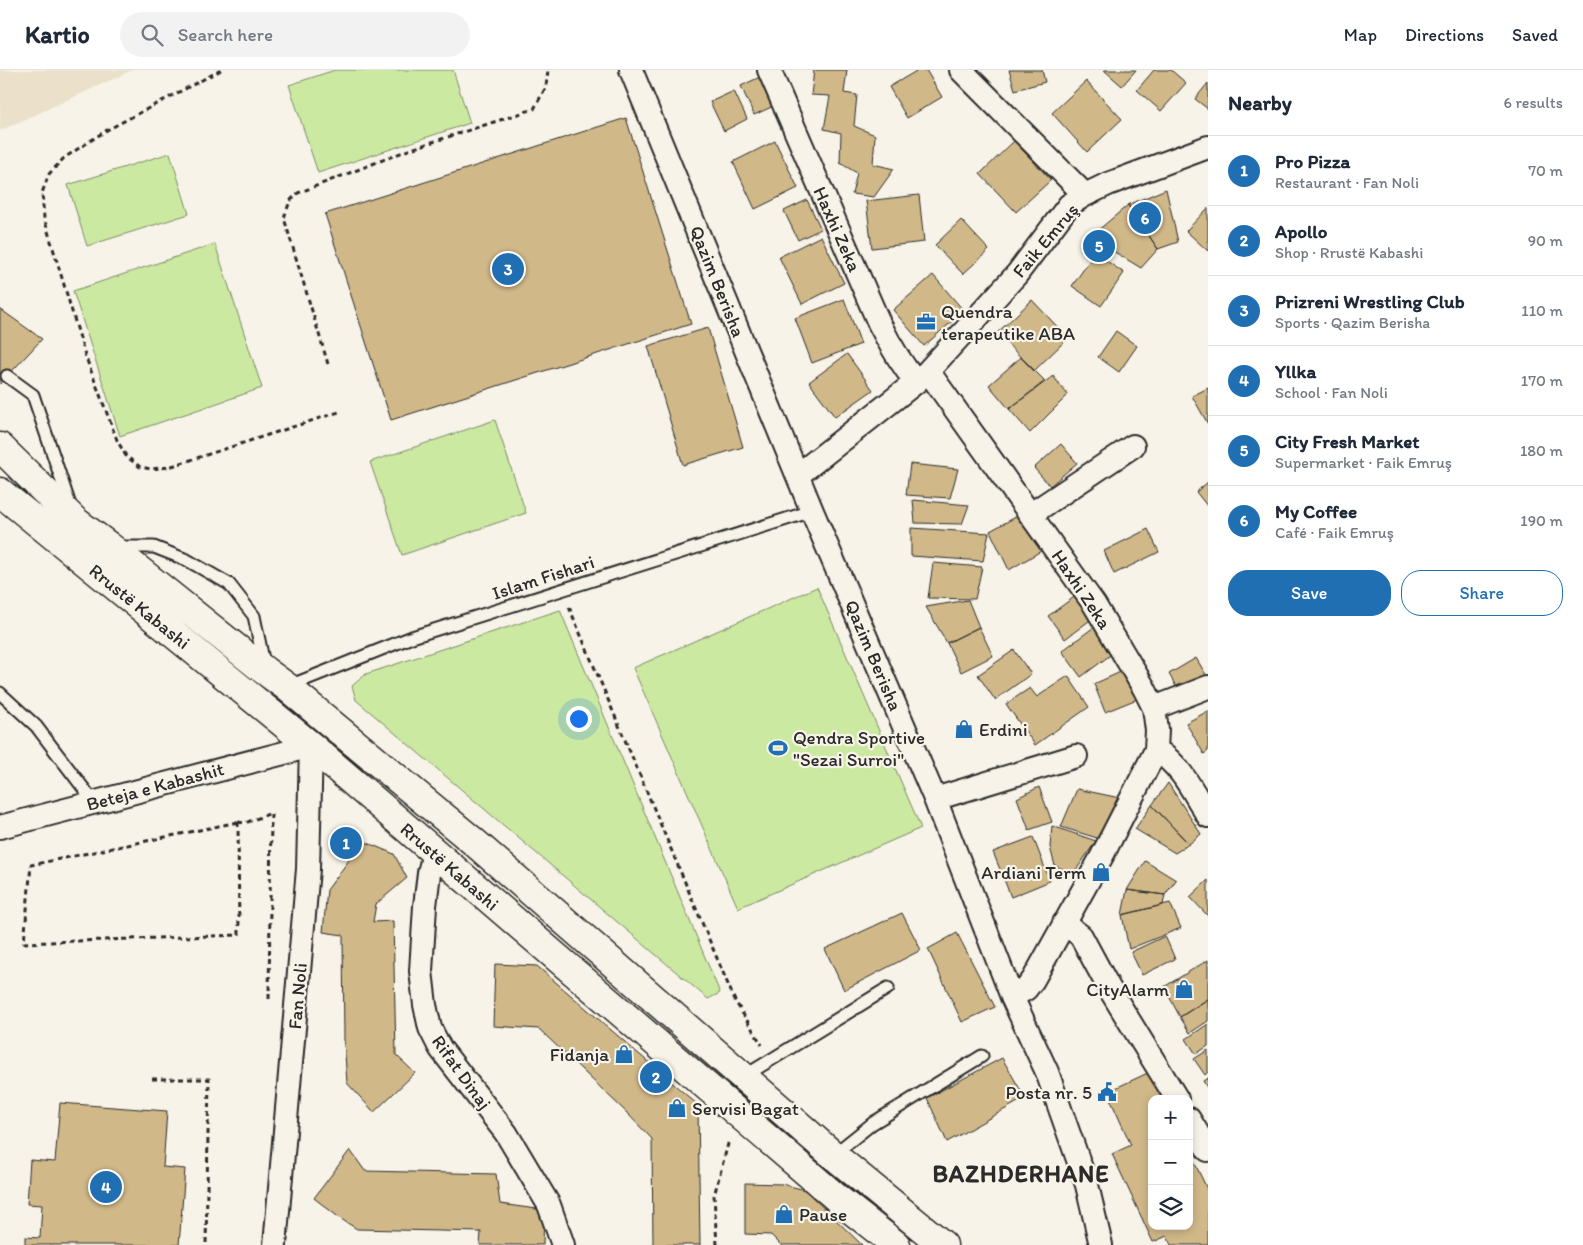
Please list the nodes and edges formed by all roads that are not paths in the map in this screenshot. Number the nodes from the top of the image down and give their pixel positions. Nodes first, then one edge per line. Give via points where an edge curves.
1 (631, 70) edge
2 (769, 70) edge
3 (961, 70) edge
4 (1208, 147) edge
5 (1085, 195) junction
6 (7, 376) dead end
7 (922, 377) junction
8 (1133, 446) dead end
9 (0, 448) edge
10 (798, 474) junction
11 (0, 492) edge
12 (812, 511) junction
13 (1031, 514) junction
14 (75, 521) junction
15 (110, 547) junction
16 (265, 671) junction
17 (287, 687) junction
18 (1208, 687) edge
19 (0, 693) edge
20 (1154, 708) junction
21 (329, 722) junction
22 (311, 746) junction
23 (1156, 750) junction
24 (1076, 756) dead end
25 (935, 799) junction
26 (94, 802) junction
27 (1208, 816) edge
28 (0, 827) edge
29 (434, 853) junction
30 (1064, 923) junction
31 (888, 988) dead end
32 (1012, 997) junction
33 (982, 1056) dead end
34 (743, 1078) junction
35 (1175, 1095) edge
36 (1193, 1126) edge
37 (1208, 1150) edge
38 (833, 1155) junction
39 (275, 1245) edge
40 (563, 1245) edge
41 (896, 1245) edge
42 (942, 1245) edge
43 (1101, 1245) edge

1 - 10 street, Qazim Berisha
2 - 7 street, Haxhi Zeka via 889,344 903,366
3 - 5 street
4 - 5 street, Faik Emruş
5 - 7 street, Faik Emruş via 1069,205 1017,274
6 - 14 lane via 33,395
7 - 10 street, Faik Emruş
7 - 13 street, Haxhi Zeka
8 - 13 street
9 - 14 main road, Rrustë Kabashi
10 - 12 street, Qazim Berisha
11 - 22 main road, Rrustë Kabashi
12 - 17 lane, Islam Fishari via 412,637
12 - 25 street, Qazim Berisha
13 - 20 street, Haxhi Zeka via 1094,604
14 - 15 main road, Rrustë Kabashi
15 - 16 main road, Rrustë Kabashi
15 - 16 lane via 154,547 186,560 228,584 254,616
16 - 17 main road, Rrustë Kabashi
17 - 21 main road, Rrustë Kabashi
18 - 20 street
19 - 26 lane via 36,726
20 - 23 street, Haxhi Zeka
21 - 22 street
21 - 34 main road, Rrustë Kabashi via 474,842
22 - 26 street, Beteja e Kabashit
22 - 29 main road, Rrustë Kabashi
22 - 39 street, Fan Noli via 308,869
23 - 27 street via 1177,767
23 - 30 street
24 - 25 street
25 - 32 street, Qazim Berisha
26 - 28 street, Beteja e Kabashit
29 - 40 street, Rifat Dinaj via 425,906 421,971 430,1028 440,1048 506,1133 550,1206
29 - 41 main road, Rrustë Kabashi via 839,1200
30 - 32 street via 1033,980 1026,989
30 - 35 street via 1081,936
31 - 34 lane
32 - 43 street, Qazim Berisha via 1051,1082 1087,1185
33 - 38 lane via 873,1123
34 - 38 main road, Rrustë Kabashi
36 - 37 street
38 - 42 main road, Rrustë Kabashi

